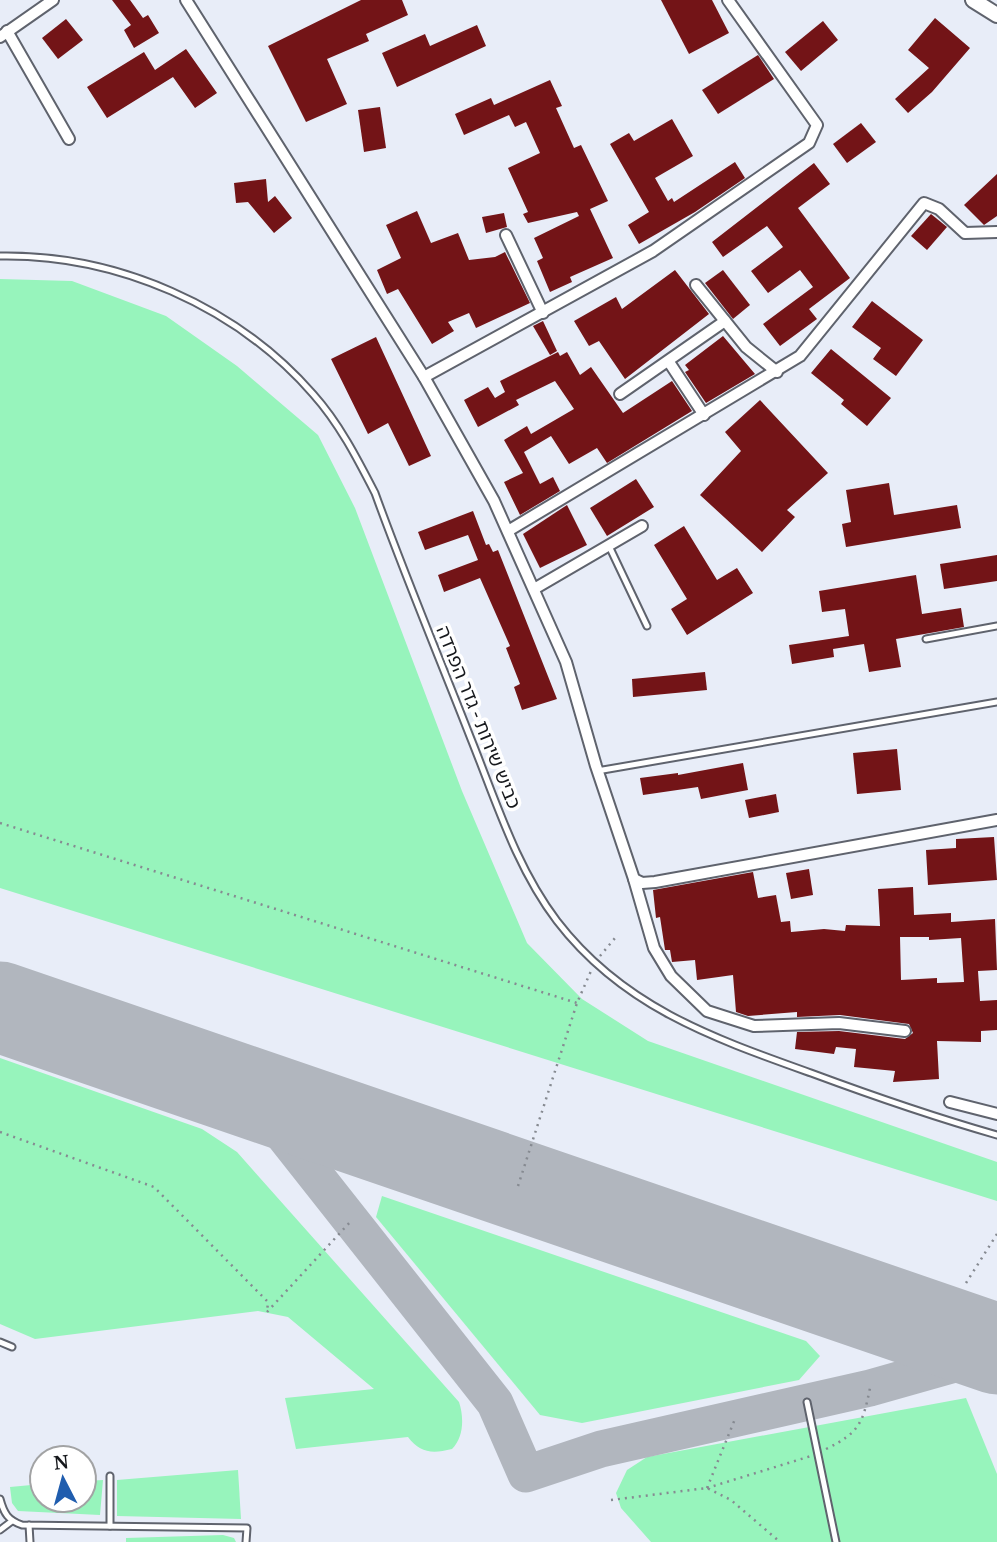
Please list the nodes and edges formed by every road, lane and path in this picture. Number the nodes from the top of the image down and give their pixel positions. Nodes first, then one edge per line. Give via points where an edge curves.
1 (52, 0) edge
2 (186, 0) edge
3 (728, 0) edge
4 (973, 0) edge
5 (997, 15) edge
6 (4, 34) edge
7 (69, 139) dead end
8 (997, 232) edge
9 (506, 235) dead end
10 (0, 256) edge
11 (696, 285) dead end
12 (543, 313) junction
13 (725, 321) junction
14 (669, 362) junction
15 (777, 372) junction
16 (424, 377) junction
17 (620, 394) dead end
18 (704, 415) junction
19 (642, 526) dead end
20 (508, 531) junction
21 (609, 545) junction
22 (534, 589) junction
23 (647, 625) dead end
24 (997, 626) edge
25 (926, 639) dead end
26 (997, 702) edge
27 (597, 771) junction
28 (997, 820) edge
29 (0, 823) edge
30 (634, 879) junction
31 (615, 938) dead end
32 (595, 961) junction
33 (577, 1003) junction
34 (905, 1031) dead end
35 (950, 1102) dead end
36 (997, 1114) edge
37 (0, 1132) edge
38 (997, 1135) edge
39 (518, 1186) dead end
40 (351, 1221) dead end
41 (997, 1234) edge
42 (966, 1283) dead end
43 (0, 1342) edge
44 (12, 1347) dead end
45 (870, 1388) dead end
46 (807, 1402) dead end
47 (734, 1419) dead end
48 (815, 1454) junction
49 (110, 1476) dead end
50 (707, 1488) junction
51 (0, 1499) edge
52 (611, 1500) dead end
53 (12, 1521) junction
54 (29, 1525) junction
55 (110, 1526) junction
56 (0, 1530) edge
57 (30, 1542) edge
58 (246, 1542) edge
59 (780, 1542) edge
60 (836, 1542) edge

1 - 6 street
2 - 16 street
3 - 12 street via 817,125 809,143 653,251
4 - 5 main road
6 - 7 street
8 - 15 street via 965,233 939,209 924,203 800,356
9 - 12 street
10 - 32 lane, כביש שירות - גדר הפרדה via 93,265 180,295 250,337 313,394 356,454 374,493 519,860 557,921
11 - 13 street
12 - 16 street
13 - 14 street
13 - 15 street via 746,347
14 - 17 street
14 - 18 street
15 - 18 street
16 - 20 street
18 - 20 street
19 - 21 street
20 - 22 street
21 - 22 street
21 - 23 lane
22 - 27 street via 566,663
24 - 25 lane
26 - 27 lane
27 - 30 street
28 - 30 street via 655,882
29 - 33 path
30 - 34 street via 654,948 671,976 708,1010 754,1026 839,1023
31 - 32 path
32 - 33 path
32 - 38 lane, כביש שירות - גדר הפרדה via 671,1018 720,1040 892,1103
33 - 39 path
35 - 36 street
37 - 40 path via 154,1187 268,1303 267,1312
41 - 42 path
43 - 44 lane
45 - 48 path via 862,1422 853,1434
46 - 48 lane
47 - 50 path
48 - 50 path
48 - 60 lane
49 - 55 lane
50 - 52 path
50 - 59 path via 731,1500
51 - 53 lane
53 - 54 lane
53 - 56 lane
54 - 55 lane
54 - 57 lane
55 - 58 lane via 247,1528

